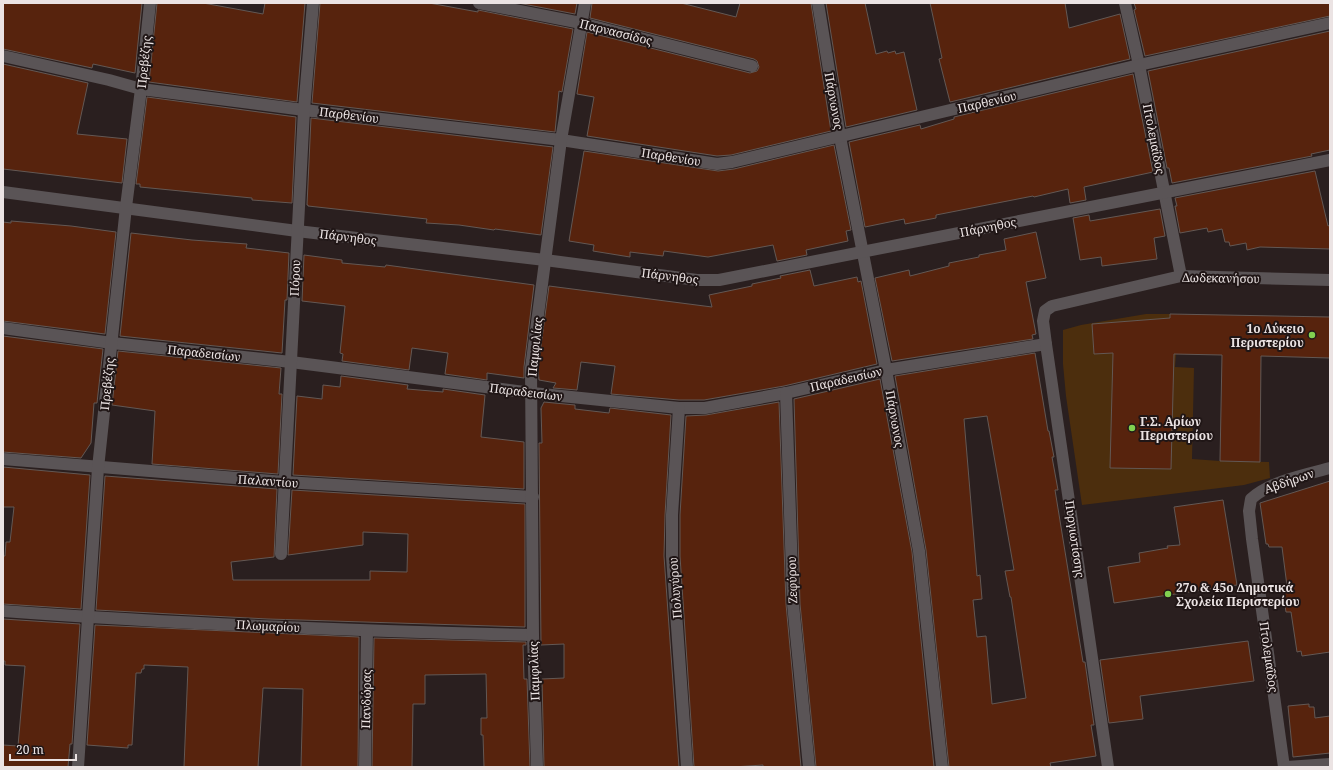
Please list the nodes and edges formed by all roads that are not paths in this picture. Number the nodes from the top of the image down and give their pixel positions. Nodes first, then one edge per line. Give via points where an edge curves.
1 (150, 3) edge
2 (313, 3) edge
3 (479, 3) edge
4 (584, 3) edge
5 (818, 3) edge
6 (1125, 3) edge
7 (581, 23) junction
8 (1330, 23) edge
9 (3, 56) edge
10 (1139, 65) junction
11 (752, 66) dead end
12 (141, 89) junction
13 (304, 110) junction
14 (840, 137) junction
15 (561, 140) junction
16 (1330, 160) edge
17 (3, 192) edge
18 (1164, 192) junction
19 (126, 207) junction
20 (297, 231) junction
21 (862, 251) junction
22 (545, 260) junction
23 (1181, 276) junction
24 (1330, 280) edge
25 (1045, 311) joint
26 (3, 328) edge
27 (112, 343) junction
28 (1046, 344) junction
29 (291, 362) junction
30 (886, 370) junction
31 (532, 393) junction
32 (786, 393) junction
33 (679, 408) junction
34 (3, 459) edge
35 (98, 468) junction
36 (1330, 468) edge
37 (285, 482) junction
38 (532, 497) junction
39 (1251, 499) joint
40 (281, 554) dead end
41 (3, 611) edge
42 (87, 617) junction
43 (367, 631) junction
44 (533, 635) junction
45 (1330, 764) edge
46 (78, 767) edge
47 (365, 767) edge
48 (537, 767) edge
49 (688, 767) edge
50 (809, 767) edge
51 (942, 767) edge
52 (1108, 767) edge
53 (1285, 767) edge

1 - 12 street, Πρεβέζης
2 - 13 street, Πόρου
3 - 7 street, Παρνασσίδος
4 - 7 street, Παμφιλίας
5 - 14 street, Πάρνωνος
6 - 10 street, Πτολεμαΐδος
7 - 11 street, Παρνασσίδος
7 - 15 street, Παμφιλίας
8 - 10 street, Παρθενίου
9 - 12 street, Παρθενίου
10 - 14 street, Παρθενίου
10 - 18 street, Πτολεμαΐδος
12 - 13 street, Παρθενίου
12 - 19 street, Πρεβέζης
13 - 15 street, Παρθενίου
13 - 20 street, Πόρου
14 - 15 street, Παρθενίου via 717,164
14 - 21 street, Πάρνωνος
15 - 22 street, Παμφιλίας
16 - 18 street, Πάρνηθος
17 - 19 street, Πάρνηθος
18 - 21 street, Πάρνηθος
18 - 23 street, Πτολεμαΐδος
19 - 20 street, Πάρνηθος
19 - 27 street, Πρεβέζης
20 - 22 street, Πάρνηθος
20 - 29 street, Πόρου
21 - 22 street, Πάρνηθος via 719,280 698,280
21 - 30 street, Πάρνωνος
22 - 31 street, Παμφιλίας via 531,368
23 - 24 street, Δωδεκανήσου
23 - 25 street, Δωδεκανήσου via 1052,306
25 - 28 street, Πυργιωτίσσης via 1043,321
26 - 27 street, Παραδεισίων
27 - 29 street, Παραδεισίων
27 - 35 street, Πρεβέζης
28 - 30 street, Παραδεισίων
28 - 52 street, Πυργιωτίσσης
29 - 31 street, Παραδεισίων
29 - 37 street, Πόρου
30 - 32 street, Παραδεισίων
30 - 51 street, Πάρνωνος via 919,552
31 - 33 street, Παραδεισίων
31 - 38 street, Παμφιλίας
32 - 33 street, Παραδεισίων via 706,408
32 - 50 street, Ζεφύρου via 793,604
33 - 49 street, Πολυγύρου via 672,556
34 - 35 street, Παλαντίου
35 - 37 street, Παλαντίου
35 - 42 street, Πρεβέζης
36 - 39 street, Αβδήρων via 1273,485 1259,491
37 - 38 street, Παλαντίου
37 - 40 street, Πόρου
38 - 44 street, Παμφιλίας
39 - 53 street, Πτολεμαΐδος via 1249,511 1252,539
41 - 42 street, Πλωμαρίου
42 - 43 street, Πλωμαρίου
42 - 46 street, Πρεβέζης
43 - 44 street, Πλωμαρίου
43 - 47 street, Πανδώρας
44 - 48 street, Παμφιλίας
45 - 53 street

